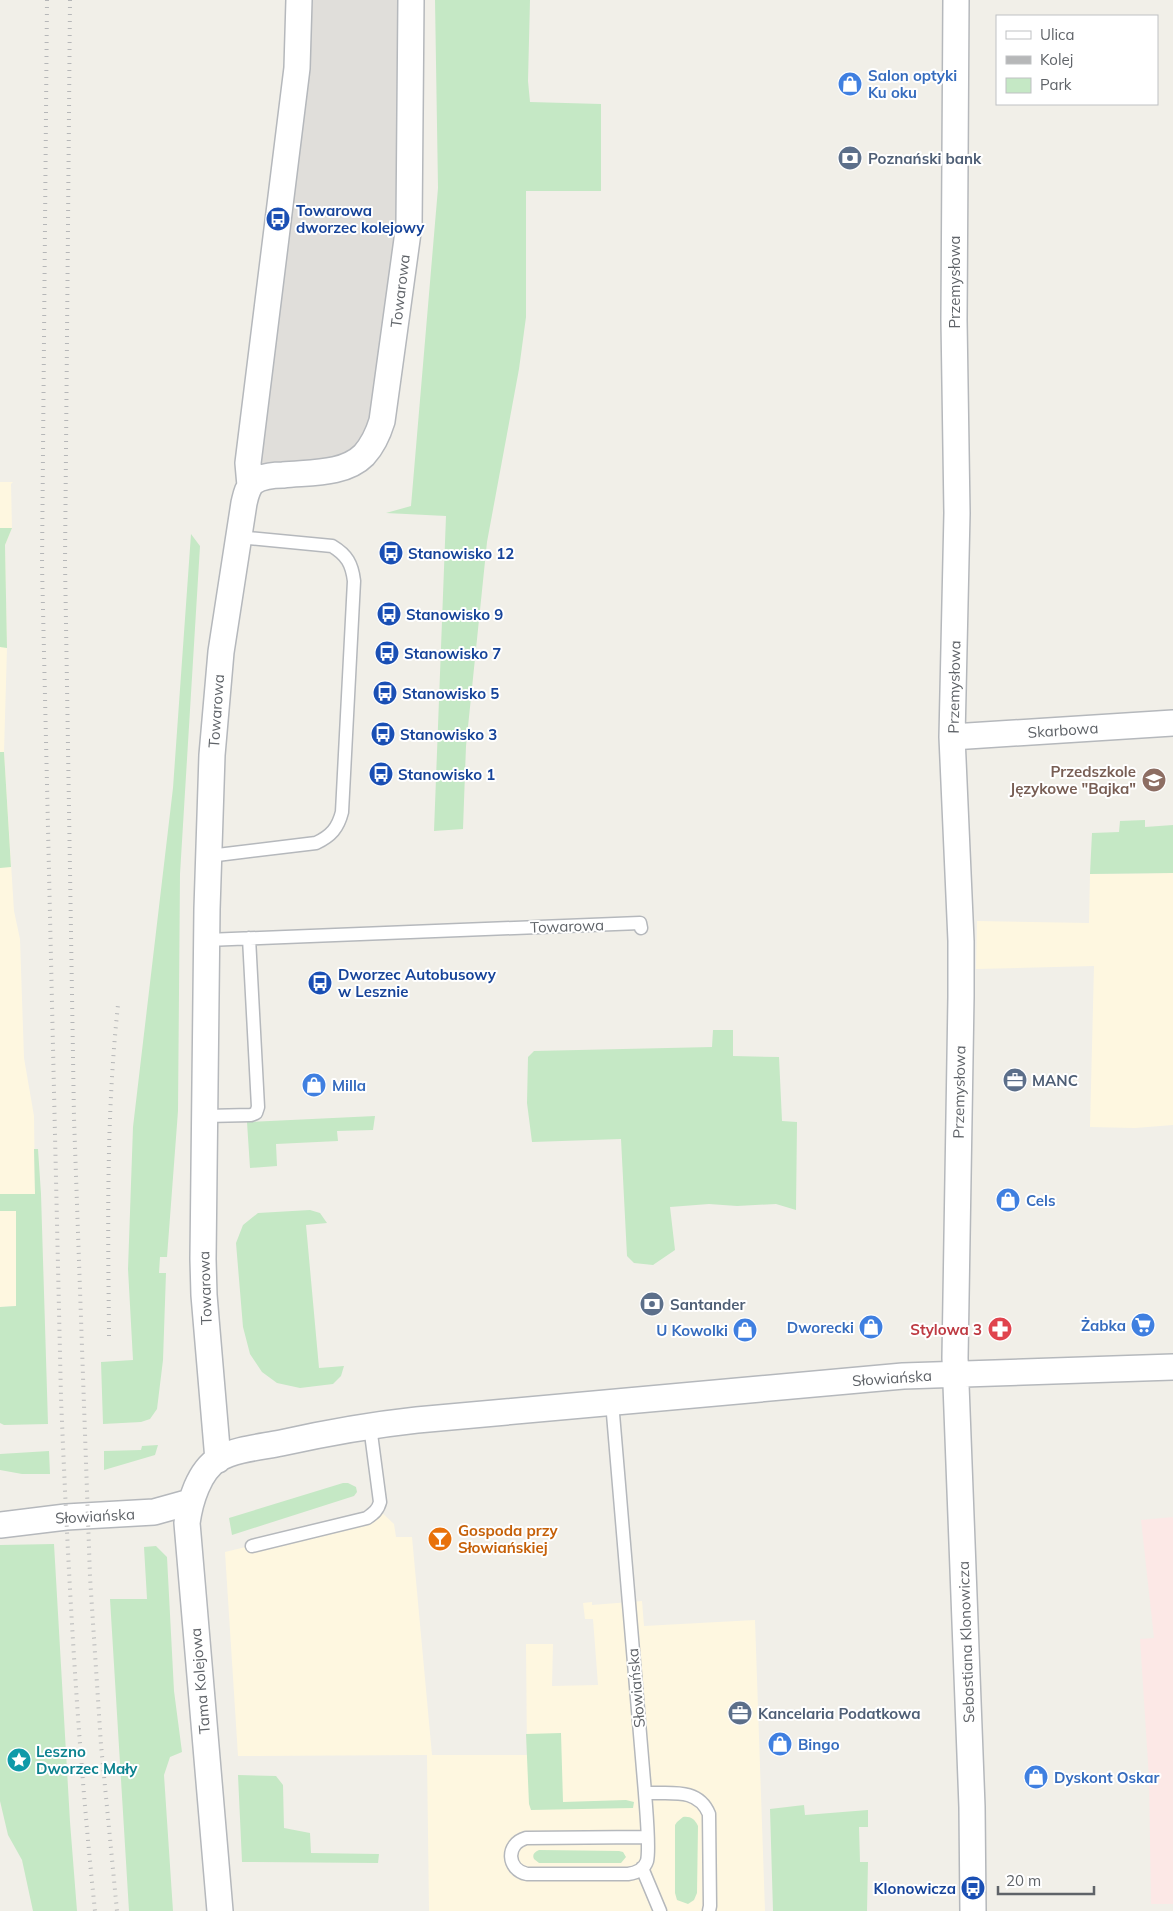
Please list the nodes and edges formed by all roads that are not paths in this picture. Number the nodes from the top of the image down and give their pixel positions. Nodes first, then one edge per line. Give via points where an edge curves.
1 (299, 0) edge
2 (411, 0) edge
3 (956, 0) edge
4 (250, 486) junction
5 (238, 537) junction
6 (1173, 723) edge
7 (952, 737) junction
8 (209, 856) junction
9 (640, 928) dead end
10 (249, 938) junction
11 (207, 940) junction
12 (206, 1116) junction
13 (1173, 1367) edge
14 (956, 1374) junction
15 (612, 1402) junction
16 (370, 1426) junction
17 (218, 1460) junction
18 (190, 1502) junction
19 (0, 1525) edge
20 (252, 1546) dead end
21 (645, 1793) junction
22 (647, 1837) junction
23 (642, 1868) junction
24 (220, 1911) edge
25 (660, 1911) edge
26 (709, 1911) edge
27 (972, 1911) edge

1 - 4 street, Towarowa via 297,68 248,463
2 - 4 street, Towarowa via 409,224 382,421 376,440 363,456 346,467 268,476
3 - 7 street, Przemysłowa via 954,320 957,513
4 - 5 street, Towarowa
5 - 8 street, Towarowa via 217,684
5 - 8 lane via 332,546 342,552 353,569 342,812 334,832 316,843
6 - 7 street, Skarbowa
7 - 14 street, Przemysłowa via 961,941
8 - 11 street, Towarowa
9 - 10 lane, Towarowa via 640,923
10 - 11 lane, Towarowa
10 - 12 lane via 258,1110 251,1115
11 - 12 street, Towarowa
12 - 17 street, Towarowa via 204,1295
13 - 14 street, Słowiańska
14 - 15 street, Słowiańska
14 - 27 street, Sebastiana Klonowicza via 972,1807
15 - 16 street, Słowiańska
15 - 21 lane, Słowiańska
16 - 17 street, Słowiańska via 245,1450
16 - 20 lane via 380,1494 378,1509 367,1518
17 - 18 street, Tama Kolejowa via 202,1477
18 - 19 street, Słowiańska via 154,1512
18 - 24 street, Tama Kolejowa via 188,1547
21 - 22 lane, Słowiańska
21 - 26 lane via 693,1796 706,1806 709,1814
22 - 23 lane, Słowiańska via 648,1855
22 - 23 lane via 526,1838 515,1844 510,1854 513,1865 528,1874 628,1874
23 - 25 lane

